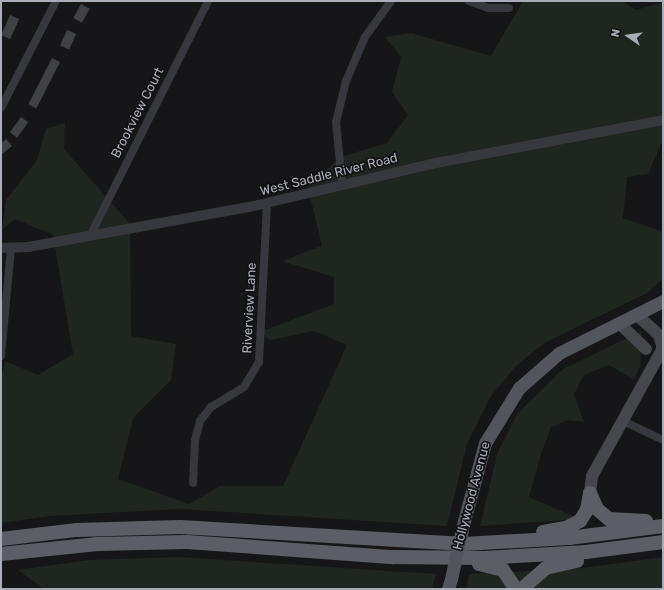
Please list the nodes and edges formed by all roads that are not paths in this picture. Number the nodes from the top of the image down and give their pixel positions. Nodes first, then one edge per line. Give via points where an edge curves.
1 (56, 1) edge
2 (208, 1) edge
3 (391, 1) edge
4 (468, 1) edge
5 (509, 8) dead end
6 (1, 108) edge
7 (663, 120) edge
8 (342, 183) junction
9 (267, 203) junction
10 (90, 236) junction
11 (6, 248) edge
12 (663, 301) edge
13 (638, 316) junction
14 (620, 324) junction
15 (646, 349) junction
16 (663, 349) edge
17 (1, 356) edge
18 (649, 376) junction
19 (625, 422) junction
20 (663, 440) edge
21 (193, 483) dead end
22 (590, 493) junction
23 (663, 519) edge
24 (663, 526) edge
25 (1, 539) edge
26 (663, 542) edge
27 (491, 543) junction
28 (625, 548) junction
29 (1, 554) edge
30 (445, 559) junction
31 (450, 584) edge
32 (521, 588) edge

1 - 6 street
2 - 10 street, Brookview Court
3 - 8 street via 365,37 346,81 336,122
4 - 5 street via 488,8
7 - 8 street, West Saddle River Road
8 - 9 street, West Saddle River Road
9 - 10 street, West Saddle River Road
9 - 21 street, Riverview Lane via 259,362 244,387 216,403 200,421 195,440
10 - 11 street, West Saddle River Road
11 - 17 street
12 - 13 main road, Hollywood Avenue
13 - 14 main road, Hollywood Avenue
13 - 16 main road via 659,335
14 - 15 main road
14 - 31 main road, Hollywood Avenue, bridge via 559,353 527,379 510,398 482,449
15 - 16 main road
15 - 18 main road
16 - 18 main road
18 - 19 main road
19 - 20 street
19 - 22 main road via 592,476
22 - 23 highway via 597,509 609,519 632,522
22 - 27 highway via 585,514 571,527
24 - 27 highway via 595,536
25 - 27 highway via 77,530 180,527 413,542
26 - 28 highway
28 - 30 highway via 535,556
28 - 32 highway via 552,566 535,575
29 - 30 highway via 97,544 187,542
30 - 32 highway via 503,570

